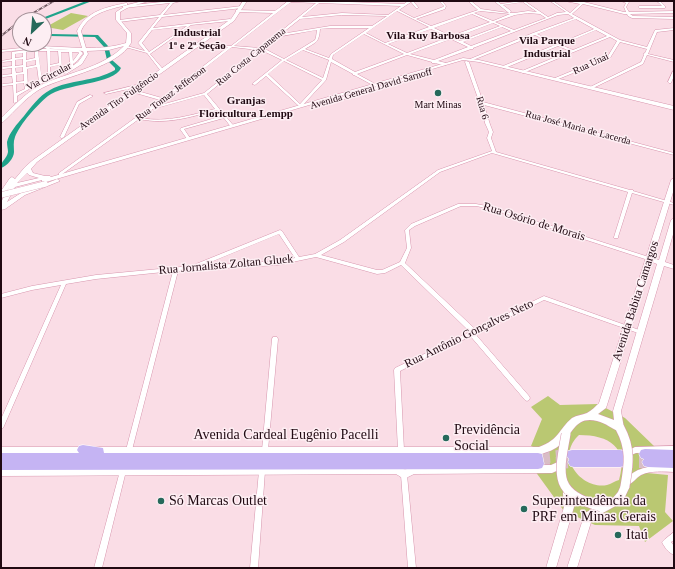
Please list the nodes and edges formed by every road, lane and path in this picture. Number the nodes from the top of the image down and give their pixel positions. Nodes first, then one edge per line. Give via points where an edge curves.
1 (138, 1) edge
2 (147, 1) edge
3 (173, 1) edge
4 (180, 1) edge
5 (241, 1) edge
6 (245, 1) edge
7 (291, 1) edge
8 (320, 1) edge
9 (411, 1) edge
10 (440, 1) edge
11 (469, 1) edge
12 (495, 1) edge
13 (524, 1) edge
14 (551, 1) edge
15 (566, 1) edge
16 (622, 1) edge
17 (658, 1) edge
18 (583, 2) edge
19 (404, 5) junction
20 (500, 5) junction
21 (664, 6) junction
22 (417, 7) dead end
23 (639, 7) dead end
24 (124, 8) junction
25 (239, 9) junction
26 (396, 10) junction
27 (480, 10) junction
28 (277, 12) junction
29 (670, 12) junction
30 (674, 12) edge
31 (472, 13) junction
32 (512, 13) junction
33 (540, 13) junction
34 (628, 13) junction
35 (569, 14) junction
36 (92, 16) junction
37 (162, 16) junction
38 (388, 16) junction
39 (674, 17) edge
40 (299, 18) junction
41 (548, 18) junction
42 (576, 18) junction
43 (413, 19) junction
44 (119, 20) junction
45 (230, 20) junction
46 (492, 22) junction
47 (191, 24) junction
48 (502, 26) junction
49 (371, 27) junction
50 (431, 28) junction
51 (151, 29) junction
52 (319, 29) junction
53 (596, 29) junction
54 (674, 29) edge
55 (514, 31) junction
56 (363, 33) junction
57 (534, 34) junction
58 (279, 35) junction
59 (610, 36) junction
60 (451, 38) junction
61 (81, 40) junction
62 (619, 41) junction
63 (460, 42) junction
64 (201, 44) junction
65 (385, 44) junction
66 (128, 45) junction
67 (557, 45) junction
68 (233, 46) junction
69 (262, 48) junction
70 (472, 48) junction
71 (648, 48) junction
72 (52, 49) edge
73 (59, 49) junction
74 (85, 49) junction
75 (134, 49) junction
76 (303, 49) junction
77 (120, 50) junction
78 (1, 51) edge
79 (12, 51) edge
80 (70, 51) junction
81 (572, 51) junction
82 (18, 52) edge
83 (24, 52) edge
84 (36, 52) edge
85 (48, 52) edge
86 (149, 53) junction
87 (406, 54) junction
88 (645, 54) junction
89 (71, 56) junction
90 (48, 57) junction
91 (60, 57) junction
92 (37, 59) junction
93 (329, 59) junction
94 (14, 60) junction
95 (25, 60) junction
96 (284, 60) junction
97 (3, 61) dead end
98 (470, 61) junction
99 (674, 61) edge
100 (446, 63) junction
101 (49, 65) junction
102 (60, 65) junction
103 (72, 65) junction
104 (38, 66) junction
105 (14, 67) junction
106 (25, 67) junction
107 (504, 67) junction
108 (4, 68) dead end
109 (163, 69) junction
110 (61, 72) junction
111 (523, 72) junction
112 (674, 72) edge
113 (25, 73) junction
114 (266, 74) junction
115 (354, 74) junction
116 (14, 75) junction
117 (3, 76) dead end
118 (49, 77) junction
119 (556, 79) junction
120 (324, 80) junction
121 (40, 81) junction
122 (26, 82) junction
123 (670, 82) dead end
124 (14, 84) junction
125 (254, 84) dead end
126 (372, 84) junction
127 (3, 85) dead end
128 (26, 88) junction
129 (380, 88) junction
130 (591, 88) junction
131 (134, 89) junction
132 (106, 93) dead end
133 (205, 94) junction
134 (15, 96) junction
135 (91, 96) dead end
136 (329, 99) junction
137 (163, 100) junction
138 (15, 102) junction
139 (176, 102) junction
140 (482, 103) junction
141 (300, 106) junction
142 (152, 108) junction
143 (674, 108) edge
144 (218, 109) junction
145 (674, 111) edge
146 (1, 115) edge
147 (224, 117) junction
148 (138, 118) junction
149 (1, 121) edge
150 (232, 126) junction
151 (62, 137) junction
152 (188, 138) junction
153 (494, 152) junction
154 (674, 154) edge
155 (27, 168) junction
156 (65, 174) junction
157 (674, 180) edge
158 (45, 181) junction
159 (13, 186) junction
160 (631, 191) junction
161 (2, 192) edge
162 (671, 203) edge
163 (1, 209) edge
164 (674, 220) edge
165 (616, 237) dead end
166 (316, 255) junction
167 (298, 259) junction
168 (650, 259) junction
169 (402, 263) junction
170 (662, 263) junction
171 (674, 267) edge
172 (190, 268) junction
173 (176, 270) junction
174 (64, 283) junction
175 (1, 296) edge
176 (627, 328) junction
177 (473, 331) junction
178 (640, 332) junction
179 (275, 338) dead end
180 (527, 398) dead end
181 (590, 416) junction
182 (1, 426) edge
183 (620, 428) junction
184 (566, 434) junction
185 (674, 449) edge
186 (83, 450) junction
187 (129, 450) junction
188 (265, 450) junction
189 (401, 450) junction
190 (1, 451) edge
191 (674, 454) edge
192 (623, 456) junction
193 (1, 458) edge
194 (150, 458) junction
195 (573, 459) tunnel mouth
196 (33, 461) junction
197 (674, 462) edge
198 (89, 464) junction
199 (1, 465) edge
200 (560, 465) junction
201 (674, 469) edge
202 (123, 471) junction
203 (262, 471) junction
204 (1, 472) edge
205 (404, 475) junction
206 (625, 486) junction
207 (568, 493) junction
208 (601, 507) junction
209 (674, 536) edge
210 (674, 551) edge
211 (98, 568) edge
212 (254, 568) edge
213 (412, 568) edge
214 (551, 568) edge
215 (572, 568) edge

1 - 36 main road
2 - 24 main road
3 - 4 street
3 - 24 street
3 - 37 street
5 - 25 main road, Avenida Tito Fulgêncio
6 - 25 main road, Avenida Tito Fulgêncio
7 - 8 street
7 - 28 street, Rua Tomaz Jefferson
8 - 19 street
8 - 40 street, Rua Costa Capanema
9 - 19 street
9 - 22 street
10 - 43 street via 445,7
11 - 27 street
12 - 20 street
13 - 20 street
13 - 33 street
14 - 35 street
15 - 18 street
16 - 34 street via 628,2 625,5
17 - 21 street
18 - 34 street
18 - 35 street
19 - 26 street
20 - 32 street
21 - 23 street
21 - 29 street
24 - 44 main road via 118,12
25 - 28 street
25 - 37 street
25 - 45 main road, Avenida Tito Fulgêncio
25 - 64 main road, Avenida Tito Fulgêncio via 233,20
26 - 38 street
26 - 43 street
27 - 31 street
27 - 32 street
28 - 68 street, Rua Tomaz Jefferson
29 - 30 street
29 - 34 street
29 - 39 street
31 - 46 street
31 - 50 street
32 - 33 street
32 - 46 street
33 - 41 street
34 - 39 street via 632,17 640,18
35 - 41 street
35 - 42 street
36 - 44 main road via 112,15
36 - 61 main road via 83,22 79,31
37 - 44 street
37 - 51 street
38 - 40 street via 342,14
38 - 49 street
40 - 58 street, Rua Costa Capanema
41 - 55 street
42 - 53 street
42 - 57 street
43 - 50 street
44 - 66 main road via 128,33
45 - 47 street
45 - 109 main road, Avenida Tito Fulgêncio
46 - 48 street
46 - 60 street
47 - 51 street
47 - 86 street
48 - 55 street
48 - 63 street
49 - 52 street via 342,26
49 - 56 street
50 - 60 street
50 - 65 street
51 - 86 street via 140,43
52 - 58 street
52 - 76 street via 317,39
53 - 59 street
53 - 67 street
54 - 71 street via 658,29
55 - 70 street
56 - 65 street
56 - 93 street
57 - 67 street
57 - 98 street
58 - 69 street, Rua Costa Capanema
59 - 62 street
59 - 81 street
60 - 63 street
60 - 87 street
61 - 73 main road
61 - 74 main road
62 - 71 street
62 - 119 street, Rua Unaí via 609,57
63 - 70 street
64 - 68 street
64 - 109 main road, Avenida Tito Fulgêncio
65 - 87 street
66 - 75 street
66 - 77 main road
67 - 81 street
67 - 107 street
68 - 69 street
68 - 137 street, Rua Tomaz Jefferson
69 - 96 street
69 - 133 street, Rua Costa Capanema
70 - 100 street
71 - 88 street
72 - 73 main road
73 - 74 main road
73 - 80 street, Via Circular
73 - 91 street
74 - 77 main road
74 - 138 main road via 84,58 73,69 36,86
75 - 77 main road
75 - 86 street
76 - 93 street
76 - 96 street
77 - 149 main road via 100,64 41,87
78 - 79 main road
80 - 89 street
80 - 103 street, Via Circular via 81,53
81 - 111 street
82 - 94 street via 13,53
83 - 95 street
84 - 92 street
85 - 90 street
86 - 109 street
87 - 100 street
87 - 115 street
88 - 99 street
88 - 130 street via 639,65
89 - 91 street
89 - 103 street
90 - 91 street
90 - 92 street
90 - 101 street
91 - 102 street
92 - 95 street
92 - 104 street
93 - 115 street
93 - 120 street
94 - 95 street
94 - 97 street
94 - 105 street
95 - 106 street
96 - 114 street
96 - 120 street
98 - 100 main road, Avenida General David Sarnoff
98 - 107 main road, Avenida General David Sarnoff
98 - 140 street, Rua 6
98 - 145 main road, Avenida General David Sarnoff
100 - 126 main road, Avenida General David Sarnoff
100 - 129 main road, Avenida General David Sarnoff
101 - 102 street
101 - 104 street
101 - 118 street
102 - 103 street
102 - 110 street
103 - 110 street, Via Circular
104 - 106 street
104 - 121 street
105 - 106 street
105 - 108 street
105 - 116 street
106 - 113 street
107 - 111 main road, Avenida General David Sarnoff
109 - 131 main road, Avenida Tito Fulgêncio
110 - 118 street, Via Circular
111 - 119 main road, Avenida General David Sarnoff
112 - 123 street
113 - 116 street
113 - 122 street
114 - 125 street
114 - 141 street
115 - 126 street
116 - 117 street
116 - 124 street
118 - 121 street, Via Circular
119 - 130 main road, Avenida General David Sarnoff
120 - 141 street
121 - 128 street, Via Circular
122 - 124 street
122 - 128 street
124 - 127 street
124 - 134 street
126 - 129 street
126 - 136 main road, Avenida General David Sarnoff
128 - 134 street, Via Circular
129 - 136 main road, Avenida General David Sarnoff
130 - 143 main road, Avenida General David Sarnoff
131 - 132 street
131 - 137 street, Rua Costa Capanema
131 - 151 main road, Avenida Tito Fulgêncio
131 - 155 main road, Avenida Tito Fulgêncio
133 - 139 street, Rua Costa Capanema
133 - 144 street
134 - 138 street
135 - 151 street via 83,98 78,103
136 - 141 main road, Avenida General David Sarnoff
136 - 156 main road, Avenida General David Sarnoff
137 - 139 street, Rua Costa Capanema
137 - 142 street, Rua Tomaz Jefferson
138 - 146 main road
139 - 142 street, Rua Costa Capanema
140 - 153 street, Rua 6
140 - 154 street, Rua José Maria de Lacerda
141 - 150 main road, Avenida General David Sarnoff
142 - 148 street, Rua Tomaz Jefferson
144 - 147 street
144 - 148 street via 166,121
147 - 150 street
147 - 152 street via 182,129
148 - 156 street, Rua Tomaz Jefferson
150 - 152 main road, Avenida General David Sarnoff
151 - 161 main road, Avenida Tito Fulgêncio via 31,160
152 - 156 main road, Avenida General David Sarnoff
153 - 160 street
153 - 166 street, Rua Jornalista Zoltan Gluek via 440,171 342,241
155 - 158 main road via 31,174
155 - 159 main road, Avenida Tito Fulgêncio
156 - 158 main road, Avenida General David Sarnoff
156 - 158 main road, Avenida General David Sarnoff
156 - 163 main road via 23,194
157 - 162 main road, Avenida Babita Camargos
158 - 159 main road
158 - 161 main road, Avenida General David Sarnoff, bridge
159 - 161 main road
159 - 163 main road, Avenida Tito Fulgêncio
160 - 162 street
160 - 165 street
162 - 168 main road, Avenida Babita Camargos
164 - 170 main road, Avenida Babita Camargos
166 - 167 street, Rua Jornalista Zoltan Gluek
166 - 169 street via 378,272
167 - 172 street, Rua Jornalista Zoltan Gluek via 278,263
167 - 172 street via 280,232
168 - 169 street, Rua Osório de Morais via 492,208 460,205 407,230 409,248
168 - 170 main road, Rua Osório de Morais
168 - 176 main road, Avenida Babita Camargos
169 - 177 street
170 - 171 main road, Rua Osório de Morais
170 - 178 main road, Avenida Babita Camargos
172 - 173 street, Rua Jornalista Zoltan Gluek
173 - 174 street, Rua Jornalista Zoltan Gluek via 96,277
173 - 187 street
174 - 175 street, Rua Jornalista Zoltan Gluek
174 - 182 street
176 - 177 street, Rua Antônio Gonçalves Neto via 544,298
176 - 178 street, Rua Antônio Gonçalves Neto
176 - 181 main road, Avenida Babita Camargos via 602,406
177 - 180 street via 474,337
177 - 189 street, Rua Antônio Gonçalves Neto via 396,370
178 - 183 main road, Avenida Babita Camargos via 616,411
179 - 188 street
181 - 183 main road via 610,421
181 - 184 main road via 581,417 573,422
183 - 192 main road, bridge via 627,440
184 - 189 main road, Avenida Cardeal Eugênio Pacelli via 556,443 538,451
184 - 200 main road, bridge
185 - 192 street via 635,450
186 - 187 main road, Avenida Cardeal Eugênio Pacelli
186 - 190 main road, Avenida Cardeal Eugênio Pacelli
186 - 194 highway
187 - 188 main road, Avenida Cardeal Eugênio Pacelli
188 - 189 main road, Avenida Cardeal Eugênio Pacelli
191 - 197 highway via 646,458
192 - 195 highway
192 - 206 main road, bridge
193 - 196 highway, Avenida Cardeal Eugênio Pacelli
194 - 196 highway, Avenida Cardeal Eugênio Pacelli
194 - 198 highway, Avenida Cardeal Eugênio Pacelli via 538,461
196 - 198 highway, Avenida Cardeal Eugênio Pacelli
196 - 199 highway, Avenida Cardeal Eugênio Pacelli
198 - 202 highway
200 - 205 main road via 552,469 413,470
200 - 207 main road, bridge via 562,480
201 - 206 street via 643,470 633,475
202 - 203 main road
202 - 204 main road
202 - 211 street
203 - 205 main road via 398,470
203 - 212 street
205 - 213 street
206 - 208 main road via 619,498
207 - 208 main road, bridge via 585,503
207 - 214 main road via 569,507
208 - 215 main road via 588,516
209 - 210 street via 666,542

